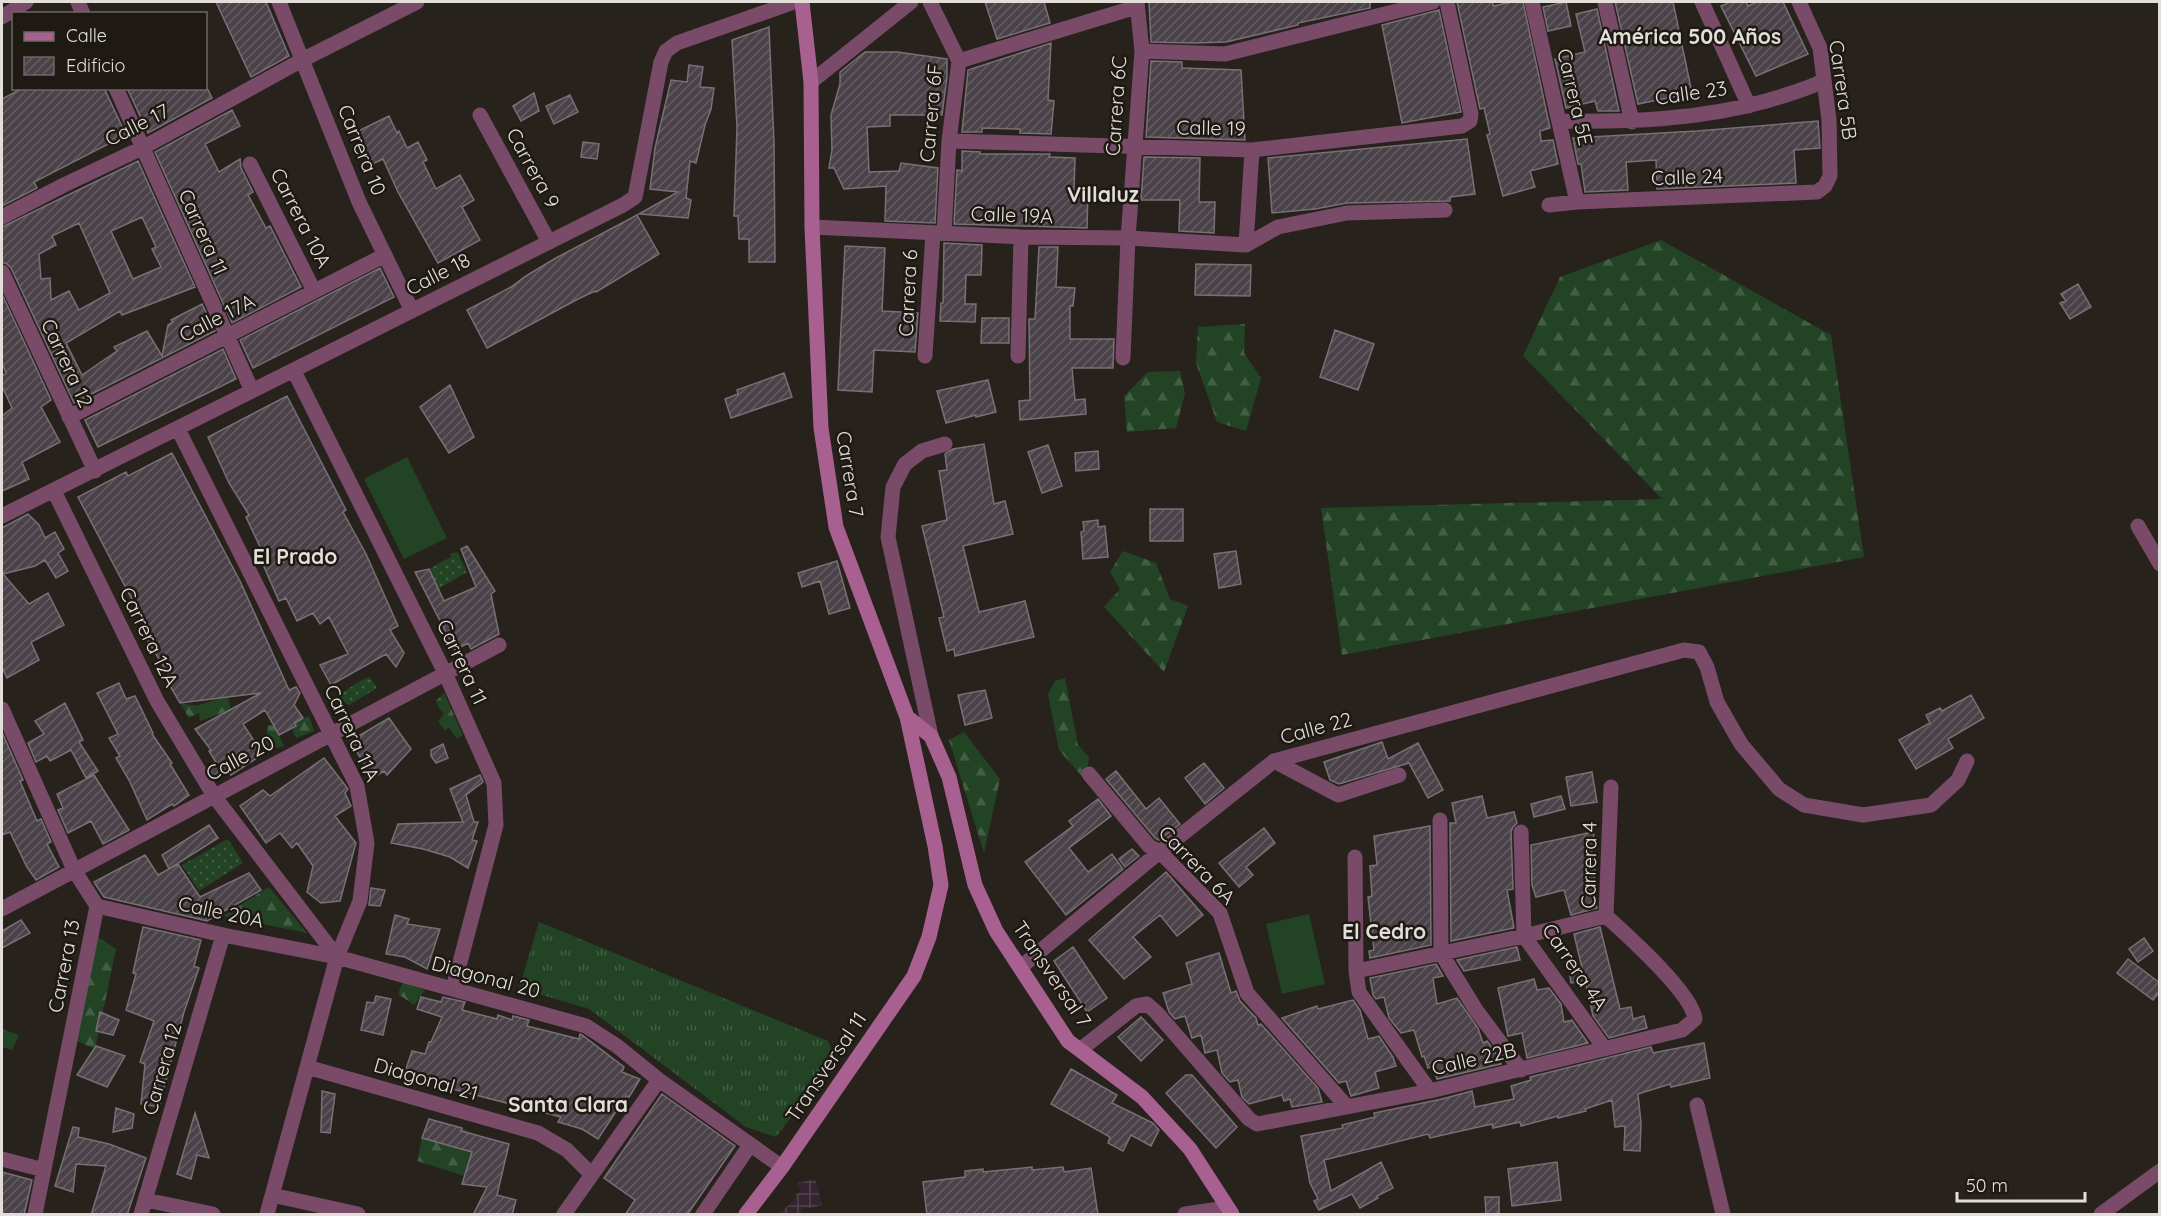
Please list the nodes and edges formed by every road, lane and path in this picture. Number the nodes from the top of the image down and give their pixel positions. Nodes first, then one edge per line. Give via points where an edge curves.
1 (26, 2) edge
2 (279, 2) edge
3 (417, 2) edge
4 (794, 2) edge
5 (802, 2) edge
6 (911, 2) edge
7 (930, 2) edge
8 (1433, 2) edge
9 (1447, 2) edge
10 (1532, 2) edge
11 (1605, 2) edge
12 (1702, 2) edge
13 (1799, 2) edge
14 (1137, 4) edge
15 (2, 17) edge
16 (1142, 51) junction
17 (304, 60) junction
18 (959, 61) junction
19 (1823, 81) junction
20 (811, 82) junction
21 (117, 90) edge
22 (1749, 106) junction
23 (480, 115) dead end
24 (1559, 121) junction
25 (1632, 122) junction
26 (949, 141) junction
27 (142, 147) junction
28 (1134, 147) junction
29 (1252, 150) junction
30 (249, 164) dead end
31 (1825, 186) joint
32 (1577, 202) junction
33 (1549, 205) dead end
34 (1445, 210) dead end
35 (2, 217) edge
36 (812, 227) junction
37 (938, 233) junction
38 (1021, 237) junction
39 (1128, 238) junction
40 (549, 242) junction
41 (1246, 245) junction
42 (385, 255) junction
43 (2, 272) edge
44 (314, 291) junction
45 (412, 311) junction
46 (227, 336) junction
47 (925, 356) dead end
48 (1018, 356) dead end
49 (1123, 358) dead end
50 (294, 370) junction
51 (252, 392) junction
52 (69, 417) junction
53 (178, 429) junction
54 (945, 444) dead end
55 (94, 471) junction
56 (54, 491) junction
57 (2, 516) edge
58 (2138, 526) dead end
59 (2160, 564) edge
60 (499, 645) dead end
61 (445, 673) junction
62 (2, 709) edge
63 (907, 717) junction
64 (332, 734) junction
65 (932, 736) junction
66 (1274, 761) junction
67 (1967, 761) dead end
68 (1089, 774) dead end
69 (1399, 775) dead end
70 (1611, 787) dead end
71 (214, 796) junction
72 (1440, 820) dead end
73 (1521, 832) dead end
74 (1160, 852) junction
75 (1355, 857) dead end
76 (74, 870) junction
77 (97, 906) junction
78 (2, 909) edge
79 (1606, 916) junction
80 (223, 935) junction
81 (1524, 936) junction
82 (929, 937) joint
83 (1441, 954) junction
84 (337, 957) junction
85 (1021, 966) junction
86 (1356, 971) junction
87 (453, 990) junction
88 (1695, 1019) joint
89 (1081, 1049) junction
90 (1605, 1049) junction
91 (307, 1067) junction
92 (1521, 1070) junction
93 (659, 1080) junction
94 (1430, 1091) junction
95 (1697, 1105) dead end
96 (1347, 1107) junction
97 (750, 1144) junction
98 (2, 1159) edge
99 (782, 1167) junction
100 (44, 1170) junction
101 (2160, 1171) edge
102 (591, 1174) junction
103 (272, 1195) junction
104 (143, 1207) edge
105 (1229, 1211) edge
106 (35, 1215) edge
107 (213, 1215) edge
108 (267, 1215) edge
109 (358, 1215) edge
110 (564, 1215) edge
111 (703, 1215) edge
112 (746, 1215) edge
113 (1185, 1215) edge
114 (1723, 1215) edge
115 (2101, 1215) edge

1 - 15 street
2 - 17 street, Carrera 10
3 - 17 street, Calle 17
4 - 40 street, Calle 18 via 677,43 666,51 635,197
5 - 20 street, Carrera 7
6 - 20 street
7 - 18 street, Carrera 6F
8 - 16 street via 1225,54
9 - 29 street, Calle 19 via 1470,121 1461,126
10 - 24 street, Carrera 5E
11 - 25 street
12 - 22 street
13 - 19 street, Carrera 5B via 1820,48
14 - 16 street, Carrera 6C
14 - 18 street
16 - 28 street, Carrera 6C
17 - 27 street, Calle 17
17 - 42 street, Carrera 10
18 - 26 street, Carrera 6F
19 - 22 street, Calle 23 via 1806,90
19 - 31 street, Carrera 5B via 1830,131 1830,176
20 - 36 street, Carrera 7
21 - 27 street, Carrera 11
22 - 25 street, Calle 23 via 1701,116
23 - 40 street, Carrera 9
24 - 25 street, Calle 23
24 - 32 street, Carrera 5E
26 - 28 street, Calle 19
26 - 37 street, Carrera 6F
27 - 35 street, Calle 17
27 - 46 street, Carrera 11
28 - 29 street, Calle 19
28 - 39 street, Carrera 6C
29 - 41 street
30 - 44 street, Carrera 10A
31 - 32 street, Calle 24 via 1817,192
32 - 33 street, Calle 24
34 - 41 street via 1347,213 1278,226
36 - 37 street, Calle 19A
36 - 63 street, Carrera 7 via 821,428 837,527
37 - 38 street, Calle 19A
37 - 47 street, Carrera 6
38 - 39 street, Calle 19A
38 - 48 street
39 - 41 street, Calle 19A
39 - 49 street, Carrera 6C
40 - 45 street, Calle 18
42 - 44 street, Calle 17A
42 - 45 street, Carrera 10
43 - 52 street, Carrera 12
44 - 46 street, Calle 17A
45 - 50 street, Calle 18
46 - 51 street, Carrera 11
46 - 52 street, Calle 17A
50 - 51 street, Calle 18
50 - 61 street, Carrera 11
51 - 53 street, Calle 18
52 - 55 street, Carrera 12
53 - 55 street, Calle 18
53 - 64 street, Carrera 11A
54 - 65 street via 922,451 905,464 893,487 888,537
55 - 56 street, Calle 18
56 - 57 street, Calle 18
56 - 71 street, Carrera 12A via 157,701
58 - 59 street
60 - 61 street, Calle 20
61 - 64 street, Calle 20
61 - 87 street, Carrera 11 via 494,783 496,825
62 - 76 street, Carrera 13
63 - 65 street
63 - 82 street, Carrera 7 via 941,885
64 - 71 street, Calle 20
64 - 84 street, Carrera 11A via 357,786 367,843 360,901
65 - 85 street, Transversal 7 via 948,777 975,885 996,931
66 - 67 street, Calle 22 via 1684,650 1699,652 1716,702 1741,744 1779,789 1804,805 1863,815 1931,805 1958,780
66 - 69 street via 1338,795
66 - 74 street, Calle 22
68 - 74 street, Carrera 6A via 1149,846
70 - 79 street, Carrera 4
71 - 76 street, Calle 20
71 - 84 street
72 - 83 street
73 - 81 street, Carrera 4A
74 - 85 street, Calle 22
74 - 96 street, Carrera 6A via 1220,913 1247,993
75 - 86 street
76 - 77 street, Carrera 13
76 - 78 street, Calle 20
77 - 80 street, Calle 20A
77 - 100 street, Carrera 13
79 - 81 street
79 - 88 street, Carrera 4 via 1639,945 1690,1003
80 - 84 street, Calle 20A
80 - 104 street, Carrera 12
81 - 83 street
81 - 90 street, Carrera 4A
82 - 99 street, Transversal 11 via 914,976
83 - 86 street
83 - 92 street
84 - 87 street, Diagonal 20
84 - 91 street, Carrera 11A
85 - 89 street, Transversal 7 via 1068,1041
86 - 94 street via 1359,992
87 - 93 street, Diagonal 20 via 586,1026
88 - 90 street, Calle 22B via 1682,1030
89 - 96 street, Calle 22B via 1136,1006 1147,1004 1257,1124
89 - 105 street, Transversal 7 via 1143,1097 1190,1149
90 - 92 street, Calle 22B
91 - 102 street, Diagonal 21 via 538,1133 567,1150
91 - 103 street, Carrera 11A
92 - 94 street, Calle 22B
93 - 97 street, Diagonal 20
93 - 102 street
94 - 96 street, Calle 22B
95 - 114 street
97 - 99 street, Diagonal 20
97 - 111 street
98 - 100 street
99 - 112 street, Transversal 11
100 - 106 street, Carrera 13
101 - 115 street
102 - 110 street
103 - 108 street, Carrera 11A
103 - 109 street
104 - 107 street
105 - 113 street

